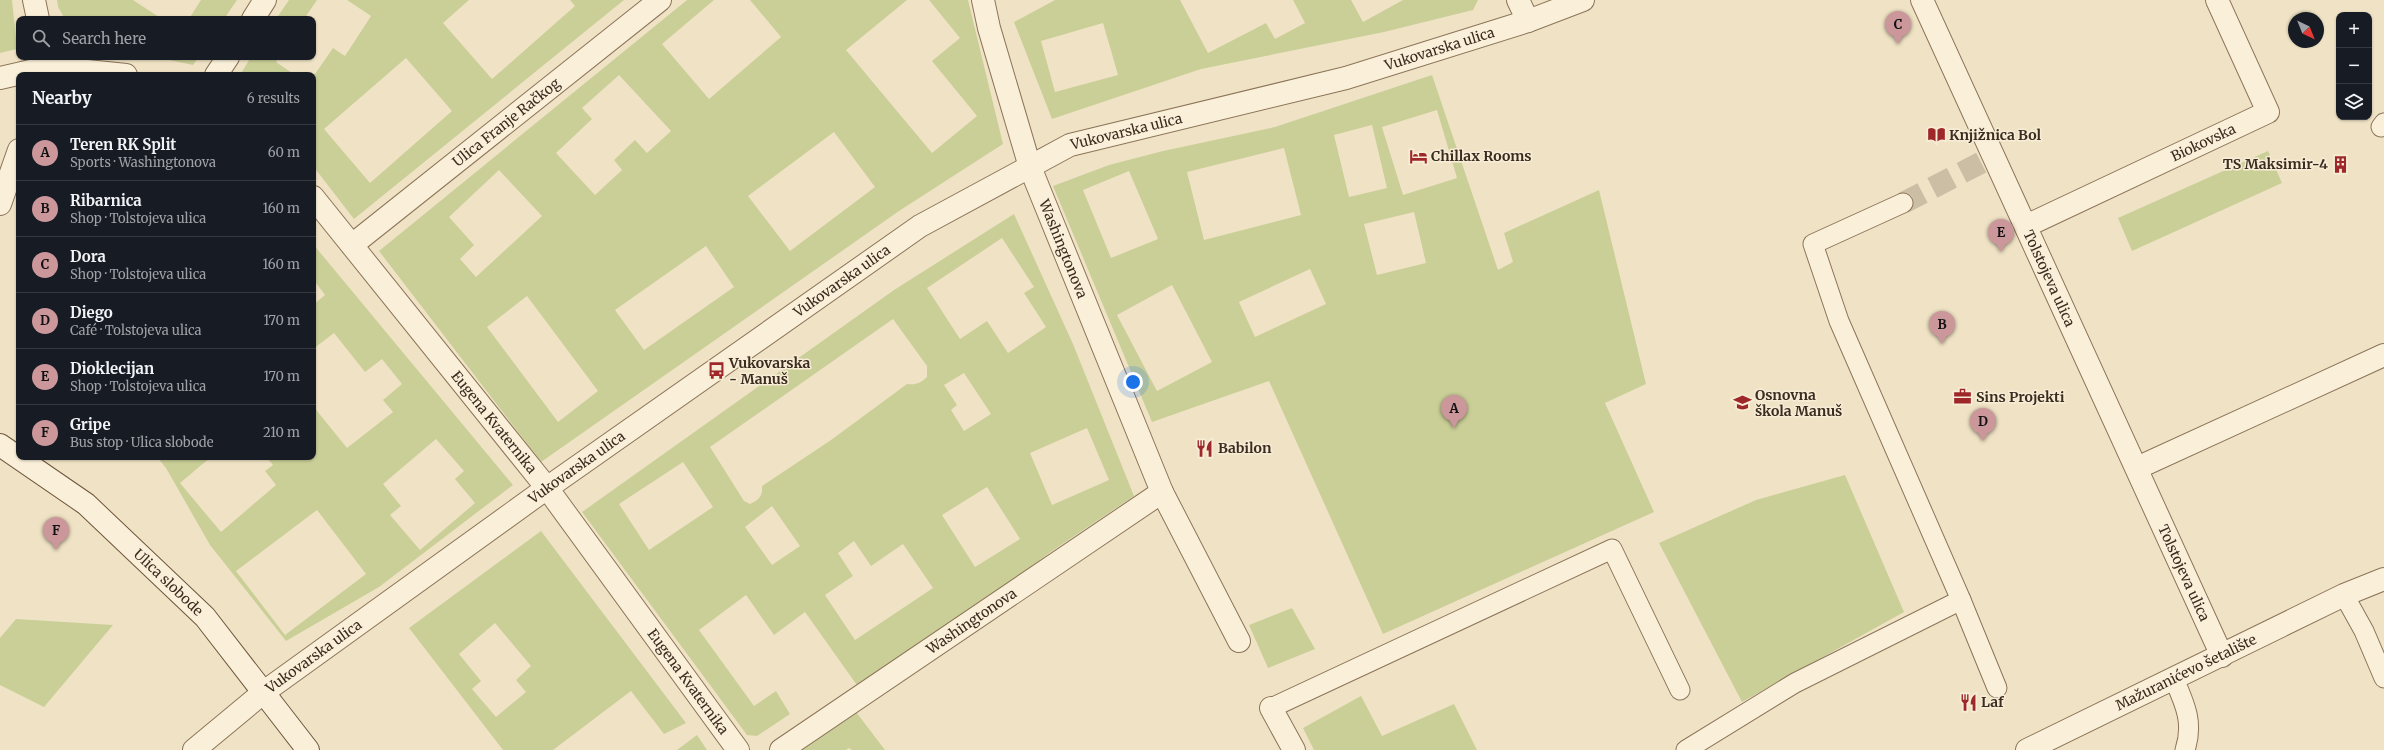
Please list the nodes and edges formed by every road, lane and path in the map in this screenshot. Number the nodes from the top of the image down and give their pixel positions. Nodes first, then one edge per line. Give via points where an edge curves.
1 (34, 0) edge
2 (265, 0) edge
3 (660, 0) edge
4 (983, 0) edge
5 (1518, 0) edge
6 (1583, 0) edge
7 (1922, 0) edge
8 (2217, 0) edge
9 (37, 16) edge
10 (255, 16) edge
11 (1528, 21) junction
12 (226, 60) edge
13 (46, 66) edge
14 (23, 72) edge
15 (99, 72) edge
16 (218, 72) edge
17 (16, 74) edge
18 (0, 78) edge
19 (16, 159) edge
20 (1030, 167) junction
21 (316, 201) edge
22 (1903, 203) tunnel mouth
23 (0, 204) edge
24 (2026, 226) junction
25 (352, 246) junction
26 (2384, 355) edge
27 (0, 445) edge
28 (16, 456) edge
29 (22, 460) edge
30 (2136, 468) junction
31 (547, 488) junction
32 (1162, 492) junction
33 (2384, 579) edge
34 (2344, 595) junction
35 (1961, 600) junction
36 (1238, 641) dead end
37 (2222, 656) junction
38 (2384, 678) edge
39 (2174, 679) junction
40 (1997, 688) dead end
41 (1680, 690) dead end
42 (264, 692) junction
43 (1271, 708) joint
44 (194, 750) edge
45 (308, 750) edge
46 (738, 750) edge
47 (781, 750) edge
48 (1294, 750) edge
49 (1686, 750) edge
50 (2027, 750) edge
51 (2185, 750) edge

1 - 9 street
2 - 10 street
3 - 25 street, Ulica Franje Račkog
4 - 20 street, Washingtonova
5 - 11 street
6 - 11 street, Vukovarska ulica
7 - 24 street, Tolstojeva ulica
8 - 24 street, Biokovska via 2268,112
11 - 20 street, Vukovarska ulica via 1346,78 1070,145
12 - 16 street
13 - 14 street
13 - 15 street
17 - 18 street
19 - 23 street
20 - 31 street, Vukovarska ulica via 920,226
20 - 32 street, Washingtonova
21 - 25 street, Eugena Kvaternika
22 - 35 lane via 1813,244 1839,321
24 - 30 street, Tolstojeva ulica
25 - 31 street, Eugena Kvaternika
26 - 30 street
27 - 28 street, Ulica slobode
29 - 42 street, Ulica slobode via 86,504 205,617
30 - 37 street, Tolstojeva ulica
31 - 42 street, Vukovarska ulica
31 - 46 street, Eugena Kvaternika
32 - 36 street, Washingtonova
32 - 47 street, Washingtonova
33 - 34 street, Mažuranićevo šetalište
34 - 37 street, Mažuranićevo šetalište
34 - 38 lane via 2364,631
35 - 40 lane
35 - 49 lane via 1795,684
37 - 39 street, Mažuranićevo šetalište
39 - 50 street, Mažuranićevo šetalište
39 - 51 lane via 2187,708 2189,738
41 - 43 lane via 1612,548
42 - 44 street, Vukovarska ulica
42 - 45 street, Ulica slobode
43 - 48 street

